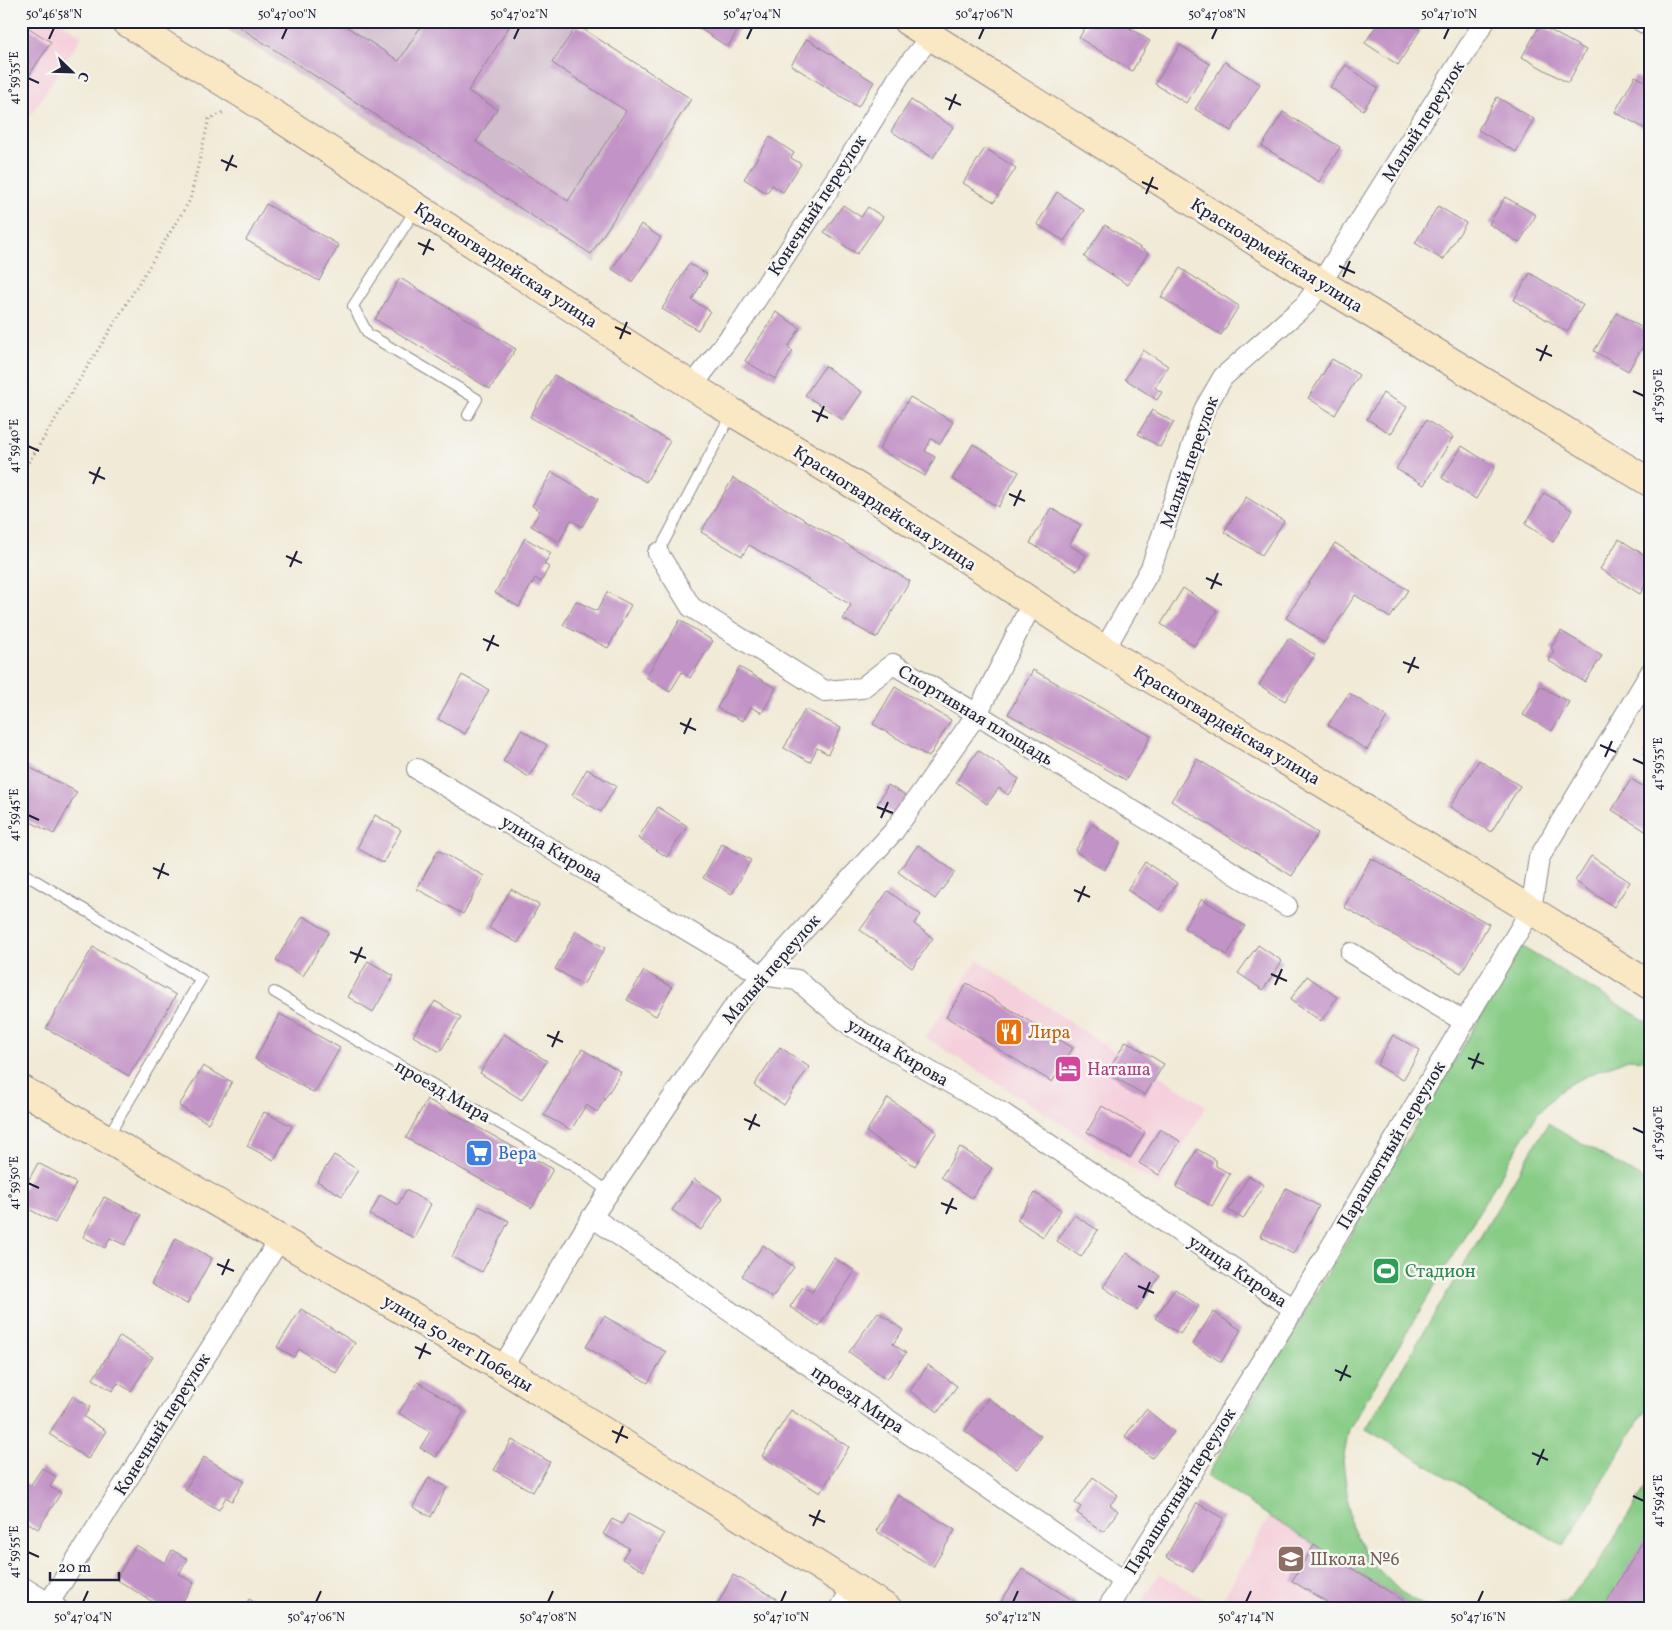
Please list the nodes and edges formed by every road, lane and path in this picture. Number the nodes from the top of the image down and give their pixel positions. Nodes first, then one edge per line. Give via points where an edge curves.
1 (125, 21) edge
2 (907, 21) edge
3 (1485, 21) edge
4 (1641, 21) edge
5 (1651, 27) edge
6 (931, 29) edge
7 (249, 98) junction
8 (416, 208) junction
9 (1321, 283) junction
10 (693, 385) junction
11 (732, 412) junction
12 (468, 415) dead end
13 (21, 475) edge
14 (1651, 484) edge
15 (658, 553) joint
16 (1032, 603) junction
17 (1104, 650) junction
18 (1651, 672) edge
19 (977, 714) junction
20 (417, 769) dead end
21 (21, 872) edge
22 (1287, 906) dead end
23 (1531, 910) junction
24 (1351, 953) dead end
25 (762, 975) junction
26 (1651, 986) edge
27 (274, 992) dead end
28 (1464, 1022) junction
29 (21, 1089) edge
30 (107, 1138) junction
31 (609, 1192) junction
32 (592, 1217) junction
33 (280, 1239) junction
34 (1294, 1309) junction
35 (502, 1368) junction
36 (1124, 1581) junction
37 (21, 1586) edge
38 (847, 1598) edge
39 (50, 1607) edge
40 (888, 1609) edge
41 (1107, 1609) edge

1 - 7 street, Красногвардейская улица
2 - 6 street, Красноармейская улица
3 - 9 street, Малый переулок
4 - 5 street
6 - 9 street, Красноармейская улица
6 - 10 street, Конечный переулок via 747,312
7 - 8 street, Красногвардейская улица
7 - 13 path via 209,119 190,200
8 - 10 street, Красногвардейская улица
8 - 12 lane via 353,306 368,334 477,399
9 - 14 street, Красноармейская улица
9 - 17 street, Малый переулок via 1305,305 1223,377 1205,408 1151,568
10 - 11 street, Красногвардейская улица
11 - 15 lane
11 - 16 street, Красногвардейская улица via 861,489
15 - 19 street, Спортивная площадь via 691,607 825,691 862,688 893,664
16 - 17 street, Красногвардейская улица
16 - 19 street, Малый переулок
17 - 23 street, Красногвардейская улица
18 - 23 street, Парашютный переулок via 1538,858
19 - 22 street, Спортивная площадь
19 - 25 street, Малый переулок via 894,831
20 - 25 street, улица Кирова
21 - 30 lane via 201,979
23 - 26 street, Красногвардейская улица
23 - 28 street, Парашютный переулок
24 - 28 street
25 - 31 street, Малый переулок via 732,1008
25 - 34 street, улица Кирова via 797,980 851,1026 1004,1114
27 - 31 lane, проезд Мира via 576,1168
28 - 34 street, Парашютный переулок
29 - 30 street, улица 50 лет Победы
30 - 33 street, улица 50 лет Победы
31 - 32 street, Малый переулок
32 - 35 street, Малый переулок
32 - 36 street, проезд Мира
33 - 35 street, улица 50 лет Победы
33 - 39 street, Конечный переулок
34 - 36 street, Парашютный переулок
35 - 38 street, улица 50 лет Победы
36 - 41 street, Парашютный переулок
37 - 39 street
38 - 40 street, улица 50 лет Победы

